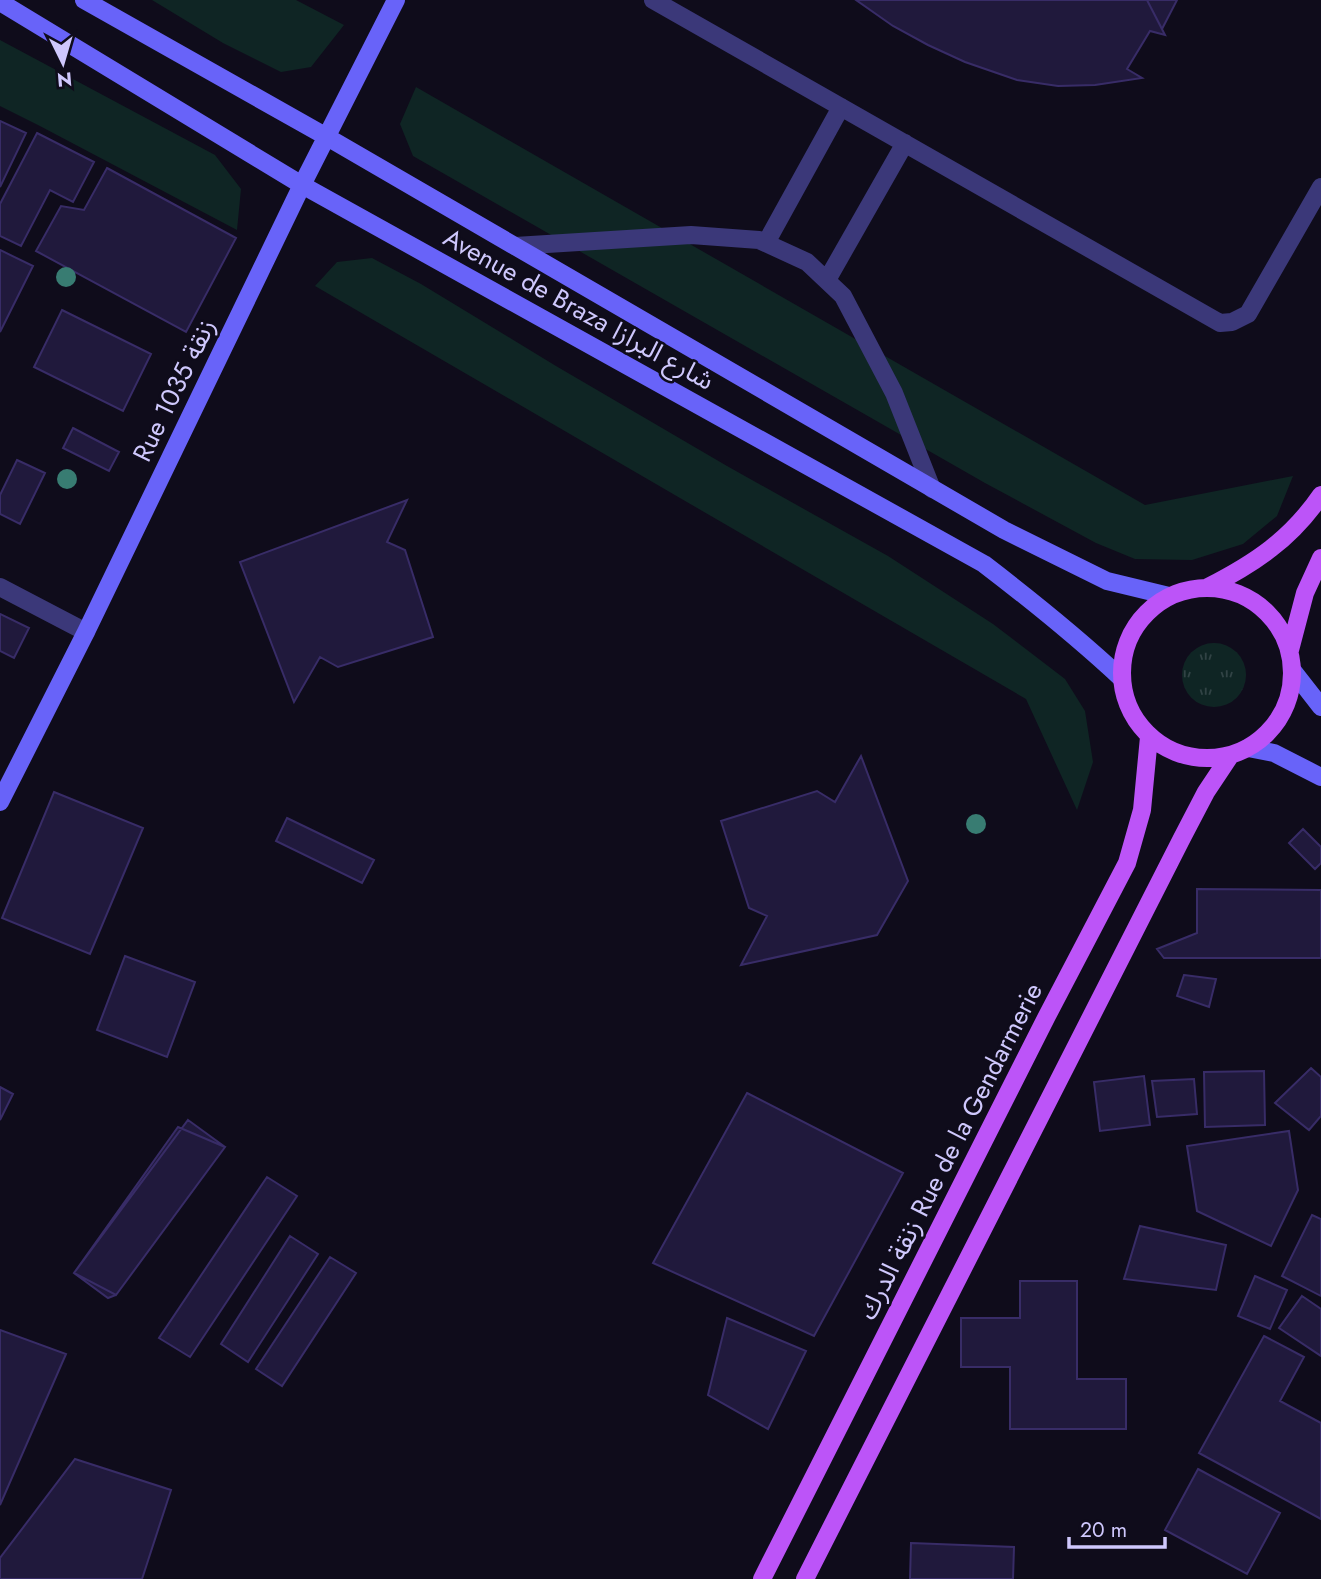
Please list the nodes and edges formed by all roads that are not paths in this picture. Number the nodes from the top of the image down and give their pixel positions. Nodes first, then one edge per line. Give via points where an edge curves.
1 (84, 0) edge
2 (396, 0) edge
3 (653, 0) edge
4 (0, 2) edge
5 (841, 107) junction
6 (327, 137) junction
7 (905, 143) junction
8 (302, 185) junction
9 (1321, 187) edge
10 (766, 243) junction
11 (515, 246) junction
12 (827, 280) junction
13 (932, 489) junction
14 (1321, 495) edge
15 (1321, 558) edge
16 (0, 587) edge
17 (1208, 587) junction
18 (1169, 596) junction
19 (86, 632) junction
20 (1290, 650) junction
21 (1293, 671) junction
22 (1121, 678) junction
23 (1321, 707) edge
24 (1149, 737) junction
25 (1248, 748) junction
26 (1230, 756) junction
27 (1321, 777) edge
28 (0, 802) edge
29 (762, 1579) edge
30 (805, 1579) edge

1 - 6 main road, Avenue de Braza شارع البرازا
2 - 6 main road, Rue 1035 زنقة
3 - 5 street
4 - 8 main road, Avenue de Braza شارع البرازا
5 - 7 street
5 - 10 street
6 - 8 main road, Rue 1035 زنقة
6 - 11 main road, Avenue de Braza شارع البرازا
7 - 9 street via 1220,323 1248,314
7 - 12 street
8 - 19 main road, Rue 1035 زنقة
8 - 22 main road, Avenue de Braza شارع البرازا via 984,564
10 - 11 street via 691,235
10 - 12 street via 807,262
11 - 13 main road, Avenue de Braza شارع البرازا
12 - 13 street via 844,296 894,393
13 - 18 main road, Avenue de Braza شارع البرازا via 1107,581
14 - 17 main road via 1295,528 1262,556
15 - 20 main road via 1305,593
16 - 19 street
17 - 18 main road
17 - 20 main road via 1251,599 1268,612
18 - 22 main road via 1148,610 1133,630 1123,653
19 - 28 main road, Rue 1035 زنقة
20 - 21 main road
21 - 23 main road
21 - 25 main road via 1286,708 1264,737
22 - 24 main road via 1125,700
24 - 26 main road via 1187,756
24 - 29 main road, زنقة الدرك Rue de la Gendarmerie via 1142,810 1127,863
25 - 26 main road
25 - 27 main road via 1274,753
26 - 30 main road via 1182,838

